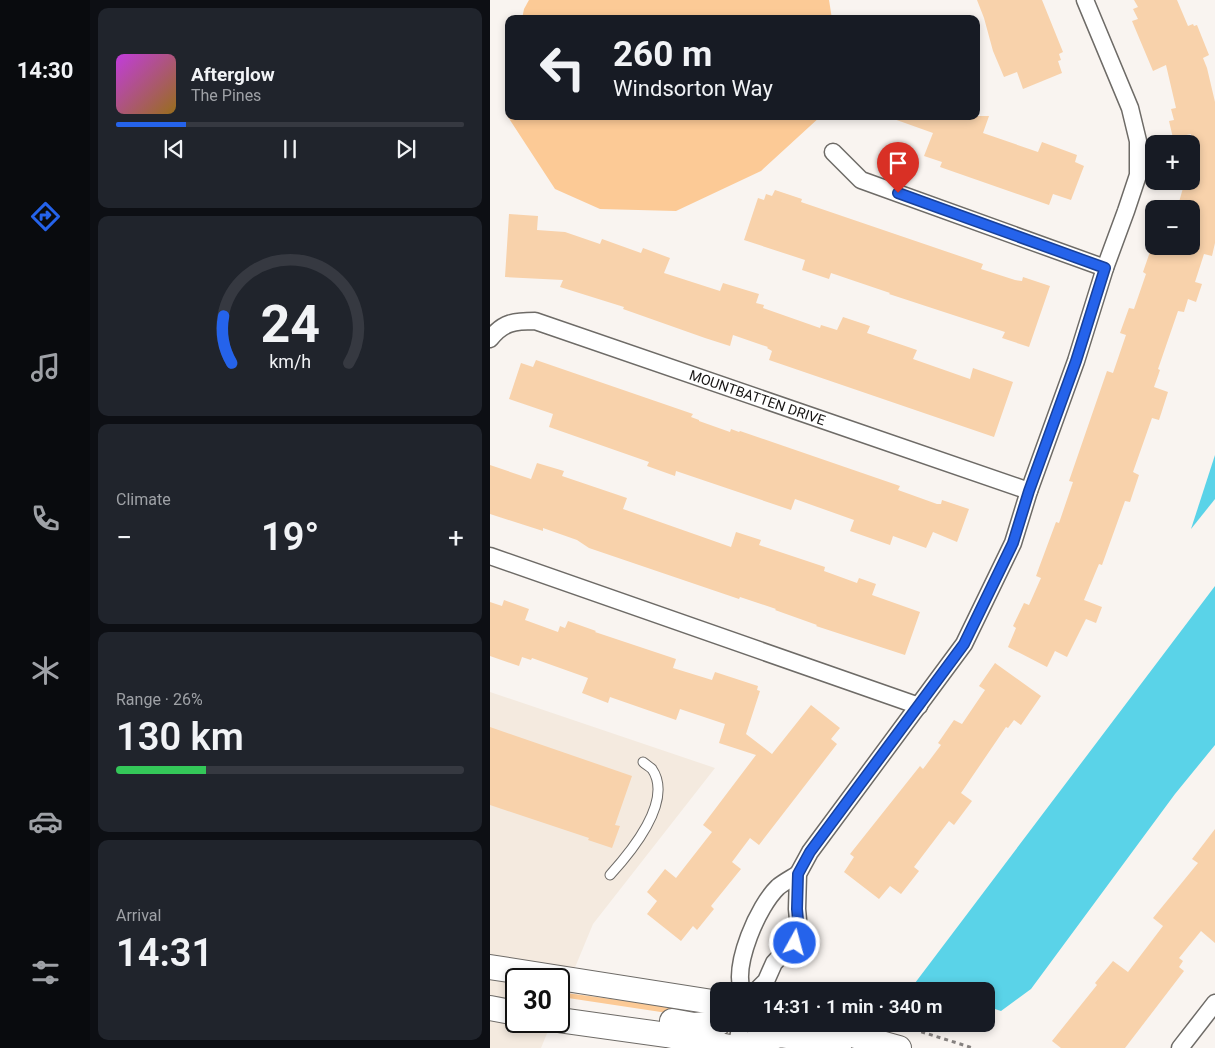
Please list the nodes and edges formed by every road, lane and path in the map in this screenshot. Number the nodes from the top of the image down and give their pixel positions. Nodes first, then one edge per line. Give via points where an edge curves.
1 (1085, 0) edge
2 (833, 152) dead end
3 (1105, 268) junction
4 (490, 339) edge
5 (1029, 491) junction
6 (490, 556) edge
7 (920, 706) junction
8 (643, 762) dead end
9 (610, 874) dead end
10 (798, 874) junction
11 (490, 967) edge
12 (739, 982) edge
13 (765, 982) edge
14 (710, 1002) edge
15 (1215, 1003) edge
16 (505, 1005) edge
17 (490, 1007) edge
18 (570, 1007) edge
19 (505, 1010) edge
20 (570, 1022) edge
21 (710, 1024) edge
22 (739, 1032) edge
23 (867, 1032) edge
24 (902, 1037) edge
25 (736, 1048) edge
26 (839, 1048) edge
27 (973, 1048) edge
28 (1180, 1048) edge

1 - 3 street via 1130,108 1138,141 1138,175
2 - 3 street via 861,180
3 - 5 street via 1076,361
4 - 5 street, MOUNTBATTEN DRIVE via 496,330 515,321 535,321
5 - 7 street via 1013,543 964,644
6 - 7 street
7 - 10 street via 810,852
8 - 9 lane via 652,770 658,786 657,803 626,857
10 - 12 street via 778,887 761,911 745,943
10 - 13 street via 799,931 795,943 774,963
11 - 14 street
15 - 28 street
16 - 17 street
17 - 19 street
18 - 21 street via 694,1025
20 - 25 street
22 - 25 street
23 - 24 street
24 - 27 path
25 - 26 street via 780,1035

